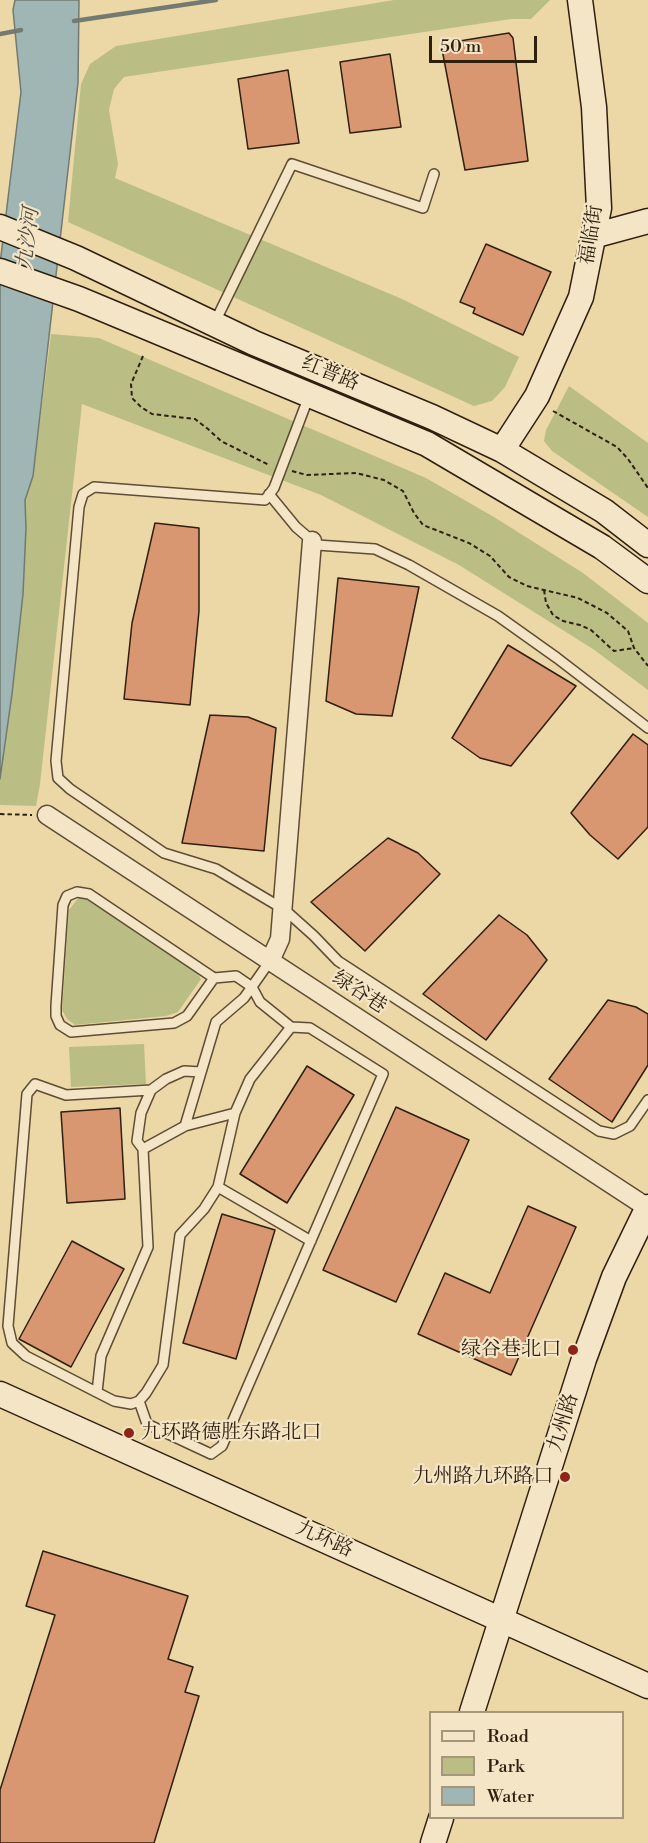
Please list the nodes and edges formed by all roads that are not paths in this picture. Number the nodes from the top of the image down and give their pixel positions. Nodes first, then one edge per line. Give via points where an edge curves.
1 (580, 0) edge
2 (434, 174) dead end
3 (648, 221) edge
4 (0, 227) edge
5 (593, 236) junction
6 (0, 271) edge
7 (214, 324) junction
8 (309, 395) junction
9 (502, 450) junction
10 (269, 494) junction
11 (312, 541) junction
12 (648, 545) edge
13 (648, 581) edge
14 (648, 728) edge
15 (47, 815) road end
16 (282, 909) junction
17 (270, 961) junction
18 (214, 978) junction
19 (252, 987) junction
20 (291, 1027) junction
21 (201, 1072) junction
22 (151, 1090) junction
23 (648, 1100) edge
24 (235, 1113) junction
25 (184, 1126) junction
26 (143, 1149) junction
27 (218, 1187) junction
28 (648, 1207) edge
29 (310, 1241) junction
30 (97, 1392) junction
31 (0, 1394) edge
32 (139, 1401) junction
33 (500, 1620) junction
34 (648, 1686) edge
35 (473, 1711) edge
36 (441, 1819) edge
37 (433, 1843) edge

1 - 5 street, 福临街 via 594,107 599,208
2 - 7 lane via 423,208 291,164
3 - 5 street
4 - 7 street, 红普路 via 76,258
5 - 9 street, 福临街 via 581,297 537,396
6 - 8 street, 红普路 via 79,299
7 - 9 street, 红普路
8 - 10 lane
8 - 13 street, 红普路 via 427,444 602,547
9 - 12 street, 红普路 via 604,511
10 - 11 lane
10 - 16 lane via 265,500 248,501 94,487 83,494 56,761 58,778 70,789 165,853 216,869
11 - 14 lane via 327,547 375,549 409,565 498,616
11 - 16 street
15 - 17 street, 绿谷巷
16 - 17 street via 279,939
16 - 23 lane via 338,962 599,1131 614,1134 630,1126
17 - 19 lane
17 - 28 street, 绿谷巷
18 - 18 lane via 187,1016 174,1023 71,1032 60,1025 56,1016 63,905 67,896 77,892 89,894
18 - 19 lane via 236,976
19 - 20 lane via 260,1002
19 - 21 lane via 216,1022
20 - 24 lane via 250,1079
20 - 29 lane via 310,1028 383,1074
21 - 22 lane via 184,1071
21 - 25 lane
22 - 26 lane via 141,1113 137,1141
22 - 30 lane via 66,1095 35,1084 27,1094 10,1335 12,1343 26,1356
24 - 25 lane
24 - 27 lane
25 - 26 lane
26 - 30 lane via 148,1247 101,1356
27 - 29 lane
27 - 32 lane via 180,1235 162,1365
28 - 33 street, 九州路 via 614,1277 584,1359
29 - 32 lane via 222,1446 211,1454 147,1424
30 - 32 lane via 114,1401
31 - 33 street, 九环路
33 - 34 street, 九环路
33 - 35 street, 九州路
36 - 37 street

